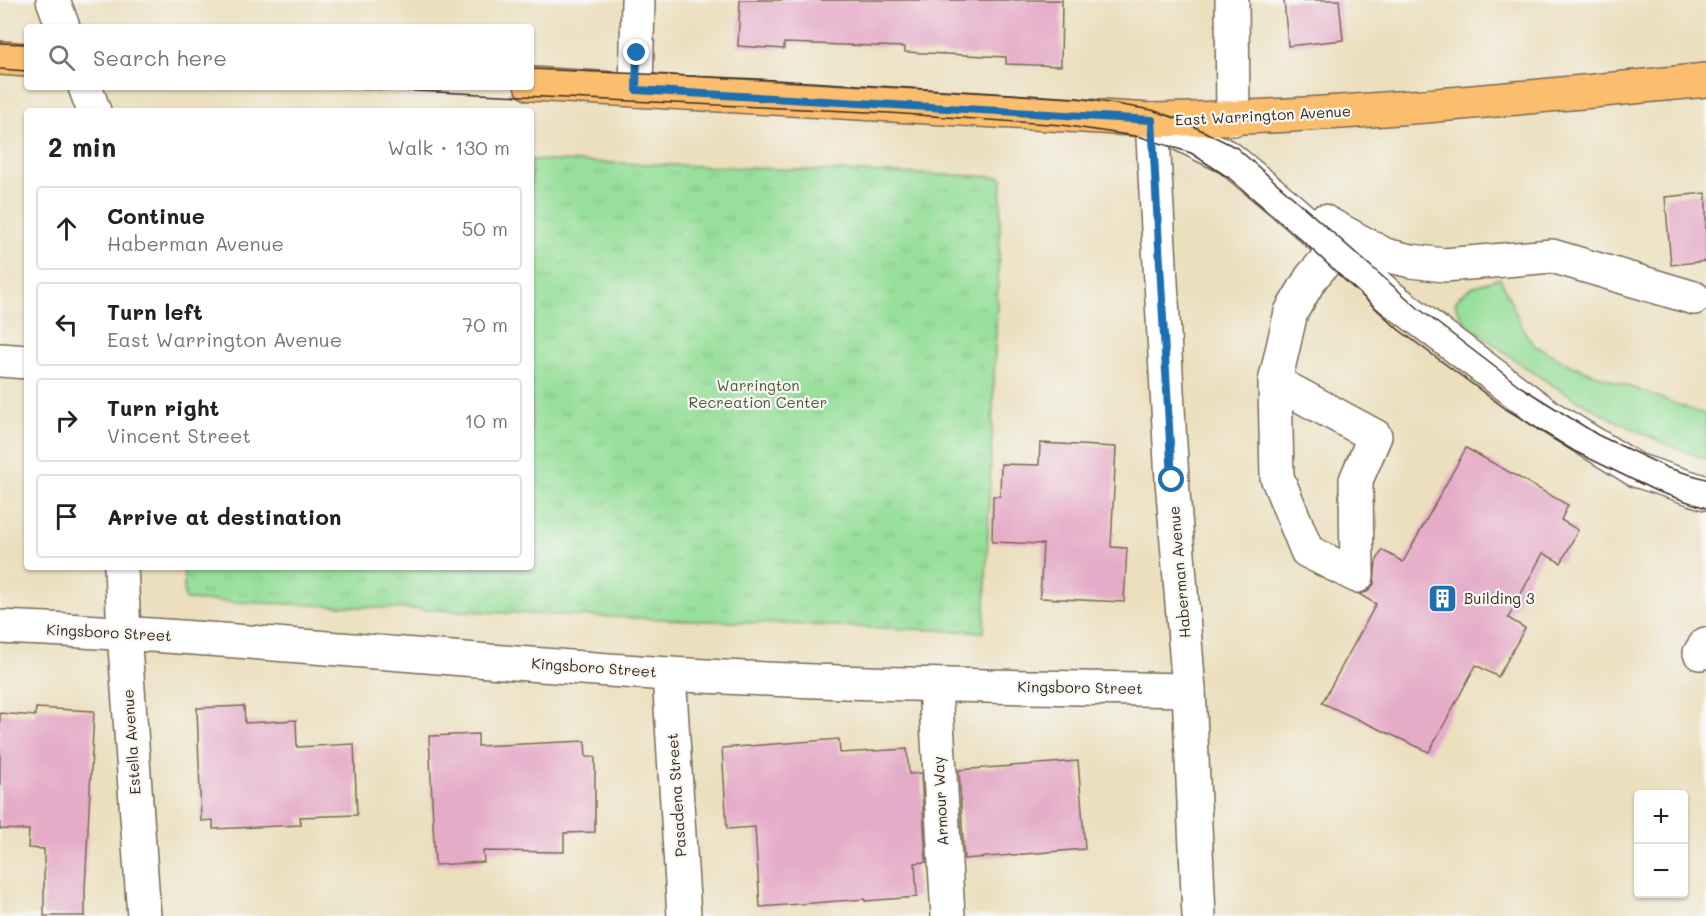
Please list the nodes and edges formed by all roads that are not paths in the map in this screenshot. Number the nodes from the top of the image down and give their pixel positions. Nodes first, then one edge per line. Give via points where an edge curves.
1 (53, 0) edge
2 (638, 0) edge
3 (1232, 0) edge
4 (62, 24) edge
5 (0, 58) edge
6 (24, 60) edge
7 (1706, 80) edge
8 (534, 84) edge
9 (86, 90) edge
10 (636, 90) junction
11 (93, 108) edge
12 (1233, 119) junction
13 (1152, 120) junction
14 (1283, 202) junction
15 (1335, 250) junction
16 (1695, 298) dead end
17 (0, 360) edge
18 (24, 362) edge
19 (1275, 382) junction
20 (1706, 493) edge
21 (121, 570) edge
22 (0, 627) edge
23 (124, 632) junction
24 (669, 674) junction
25 (935, 686) junction
26 (1189, 690) junction
27 (144, 916) edge
28 (684, 916) edge
29 (948, 916) edge
30 (1199, 916) edge

1 - 4 street
2 - 10 street
3 - 12 street
5 - 6 main road
7 - 12 main road, East Warrington Avenue via 1451,105
8 - 10 main road, East Warrington Avenue
9 - 11 street
10 - 13 main road, East Warrington Avenue
12 - 13 main road, East Warrington Avenue
13 - 14 street via 1229,158
13 - 26 street, Haberman Avenue via 1172,480
14 - 15 street
14 - 16 street via 1385,255 1444,264 1552,256
15 - 19 street via 1311,278 1292,312
15 - 20 street via 1391,298 1548,416 1636,470
17 - 18 street
19 - 19 street via 1277,477 1307,551 1358,576 1356,480 1375,436
21 - 23 street, Estella Avenue
22 - 23 street, Kingsboro Street
23 - 24 street, Kingsboro Street
23 - 27 street, Estella Avenue
24 - 25 street, Kingsboro Street
24 - 28 street, Pasadena Street
25 - 26 street, Kingsboro Street
25 - 29 street, Armour Way
26 - 30 street, Haberman Avenue

